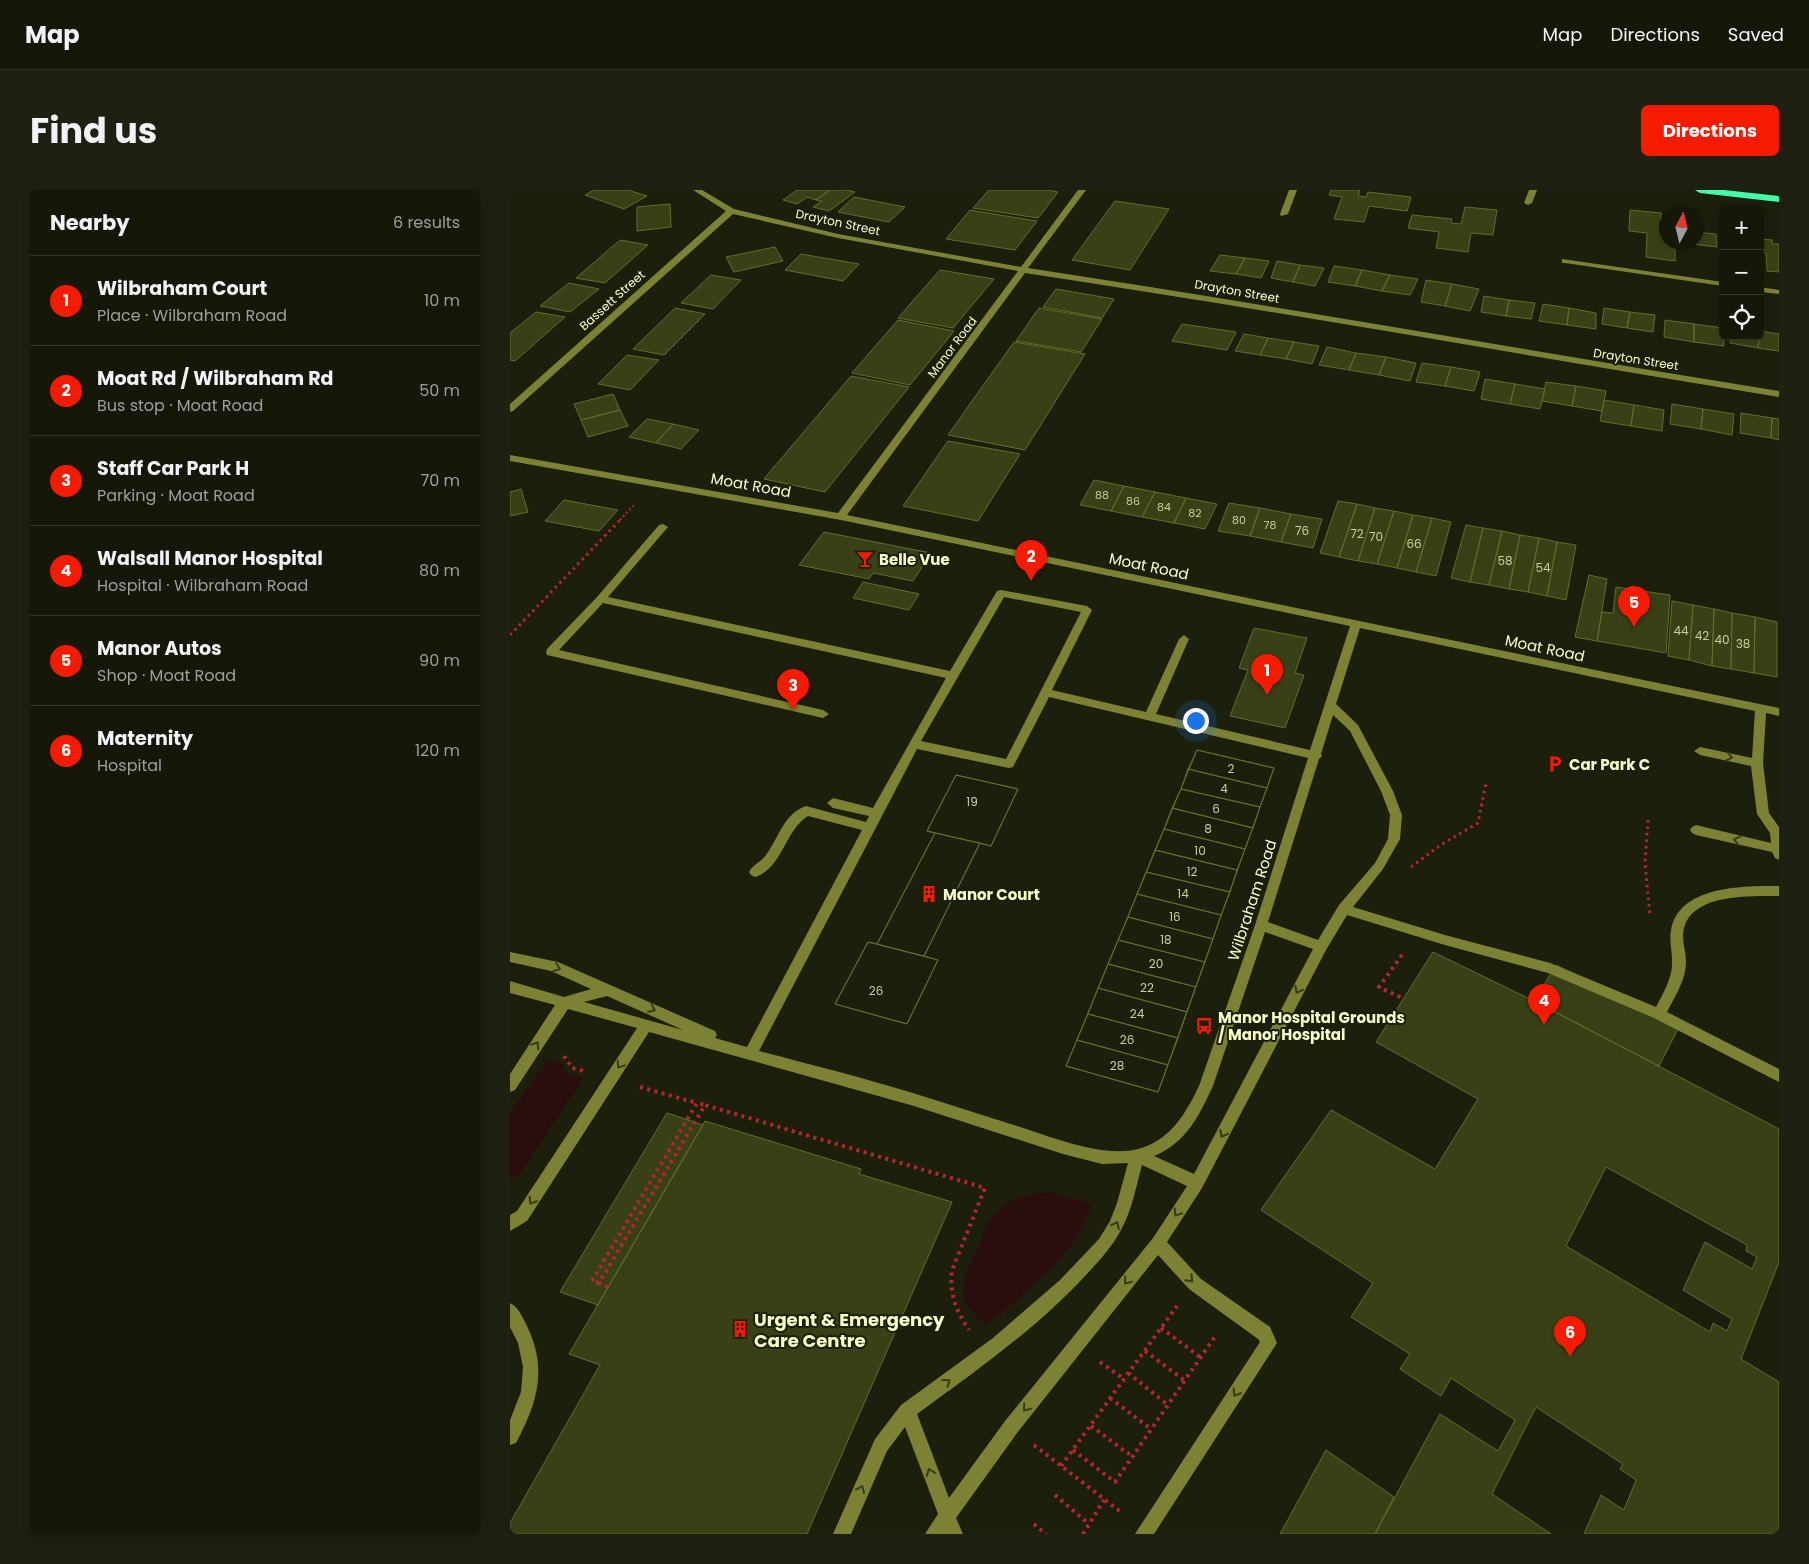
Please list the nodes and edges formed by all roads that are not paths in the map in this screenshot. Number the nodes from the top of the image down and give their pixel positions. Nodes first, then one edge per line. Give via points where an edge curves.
1 (697, 190) edge
2 (1082, 190) edge
3 (1293, 190) edge
4 (1533, 190) edge
5 (1700, 190) edge
6 (1779, 199) edge
7 (1528, 203) dead end
8 (731, 211) junction
9 (1284, 214) dead end
10 (1565, 261) dead end
11 (1024, 270) junction
12 (1719, 283) edge
13 (1764, 290) edge
14 (1779, 292) edge
15 (1779, 394) edge
16 (510, 408) edge
17 (510, 458) edge
18 (841, 517) junction
19 (663, 527) dead end
20 (601, 599) junction
21 (1356, 624) junction
22 (1184, 639) dead end
23 (952, 676) junction
24 (1045, 692) junction
25 (1332, 707) junction
26 (1761, 709) junction
27 (1779, 712) edge
28 (823, 714) dead end
29 (1149, 717) junction
30 (914, 744) junction
31 (1700, 751) dead end
32 (1316, 756) junction
33 (1757, 763) junction
34 (833, 803) dead end
35 (876, 813) junction
36 (869, 827) junction
37 (1696, 830) dead end
38 (1777, 831) edge
39 (1778, 852) edge
40 (755, 872) dead end
41 (1779, 891) edge
42 (1344, 909) junction
43 (1261, 925) junction
44 (1321, 946) junction
45 (510, 956) edge
46 (510, 987) edge
47 (607, 990) junction
48 (565, 1002) junction
49 (1659, 1014) junction
50 (647, 1024) junction
51 (751, 1053) junction
52 (1779, 1076) edge
53 (510, 1086) edge
54 (1137, 1156) junction
55 (1197, 1183) junction
56 (510, 1224) edge
57 (1158, 1243) junction
58 (510, 1311) edge
59 (907, 1411) junction
60 (510, 1437) edge
61 (946, 1517) junction
62 (1145, 1533) edge
63 (842, 1534) edge
64 (934, 1534) edge
65 (954, 1534) edge

1 - 8 street, Drayton Street
2 - 11 street, Manor Road
3 - 9 street
4 - 7 street
5 - 6 highway
8 - 11 street, Drayton Street via 838,236
8 - 16 street, Bassett Street
10 - 12 street
11 - 15 street, Drayton Street
11 - 18 street, Manor Road
13 - 14 street
17 - 18 street, Moat Road
18 - 21 street, Moat Road
19 - 20 street
20 - 23 street
20 - 28 street via 551,652
21 - 25 street, Wilbraham Road
21 - 26 street, Moat Road
22 - 29 street
23 - 24 street via 1001,593 1087,610
23 - 30 street
24 - 29 street
24 - 30 street via 1009,764
25 - 32 street, Wilbraham Road
25 - 42 street via 1354,728 1396,815 1394,839 1379,866
26 - 27 street, Moat Road
26 - 33 street
29 - 32 street
30 - 35 street
31 -> 33 street
32 - 43 street, Wilbraham Road
33 - 38 street via 1763,814
34 - 35 street
35 - 36 street
36 - 40 street via 806,811 795,818 764,868
36 - 51 street
39 -> 37 street
38 - 39 street
41 - 49 street via 1746,891 1714,896 1693,906 1678,924 1679,966
42 - 44 street
42 - 49 street via 1550,968
43 - 44 street
43 - 54 street, Wilbraham Road via 1195,1110 1175,1138
44 -> 55 street
45 -> 47 street via 553,966
46 - 48 street
47 - 48 street
47 -> 51 street
48 - 50 street
53 -> 48 street
49 - 52 street
50 - 51 street
50 -> 56 street via 522,1216
51 - 54 street via 1094,1155
54 - 55 street
59 -> 54 street via 1037,1312 1104,1244 1125,1203
55 -> 57 street
57 -> 61 street via 1010,1427
57 -> 62 street via 1195,1284 1264,1333 1268,1343
58 - 60 street via 527,1344 530,1382 527,1404
61 -> 59 street
63 -> 59 street via 881,1445
61 - 64 street
61 - 65 street

